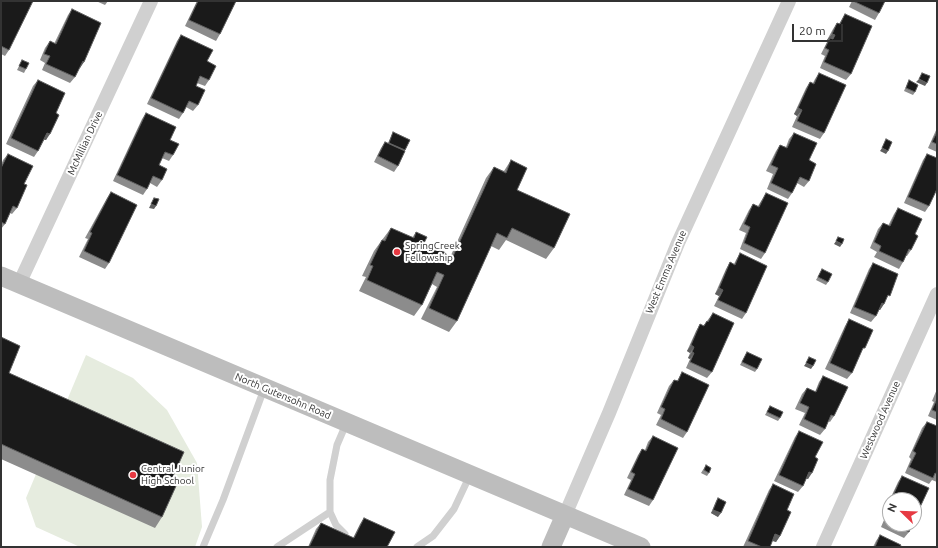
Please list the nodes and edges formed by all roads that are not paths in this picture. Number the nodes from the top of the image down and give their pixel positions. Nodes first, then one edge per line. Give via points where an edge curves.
1 (151, 1) edge
2 (789, 1) edge
3 (1, 276) edge
4 (19, 284) junction
5 (937, 294) edge
6 (265, 388) junction
7 (347, 422) junction
8 (470, 474) junction
9 (330, 512) junction
10 (565, 515) junction
11 (344, 534) edge
12 (203, 547) edge
13 (277, 547) edge
14 (417, 547) edge
15 (551, 547) edge
16 (641, 547) edge
17 (823, 547) edge

1 - 4 street, McMillian Drive
2 - 10 street, West Emma Avenue via 678,243
3 - 4 street, North Gutensohn Road
4 - 6 street, North Gutensohn Road
5 - 17 street, Westwood Avenue
6 - 7 street, North Gutensohn Road
6 - 12 lane
7 - 8 street, North Gutensohn Road
7 - 9 lane via 337,445 330,480
8 - 10 street, North Gutensohn Road
8 - 14 lane via 454,509 433,536
9 - 11 lane
9 - 13 lane
10 - 15 street, West Emma Avenue
10 - 16 street, North Gutensohn Road

